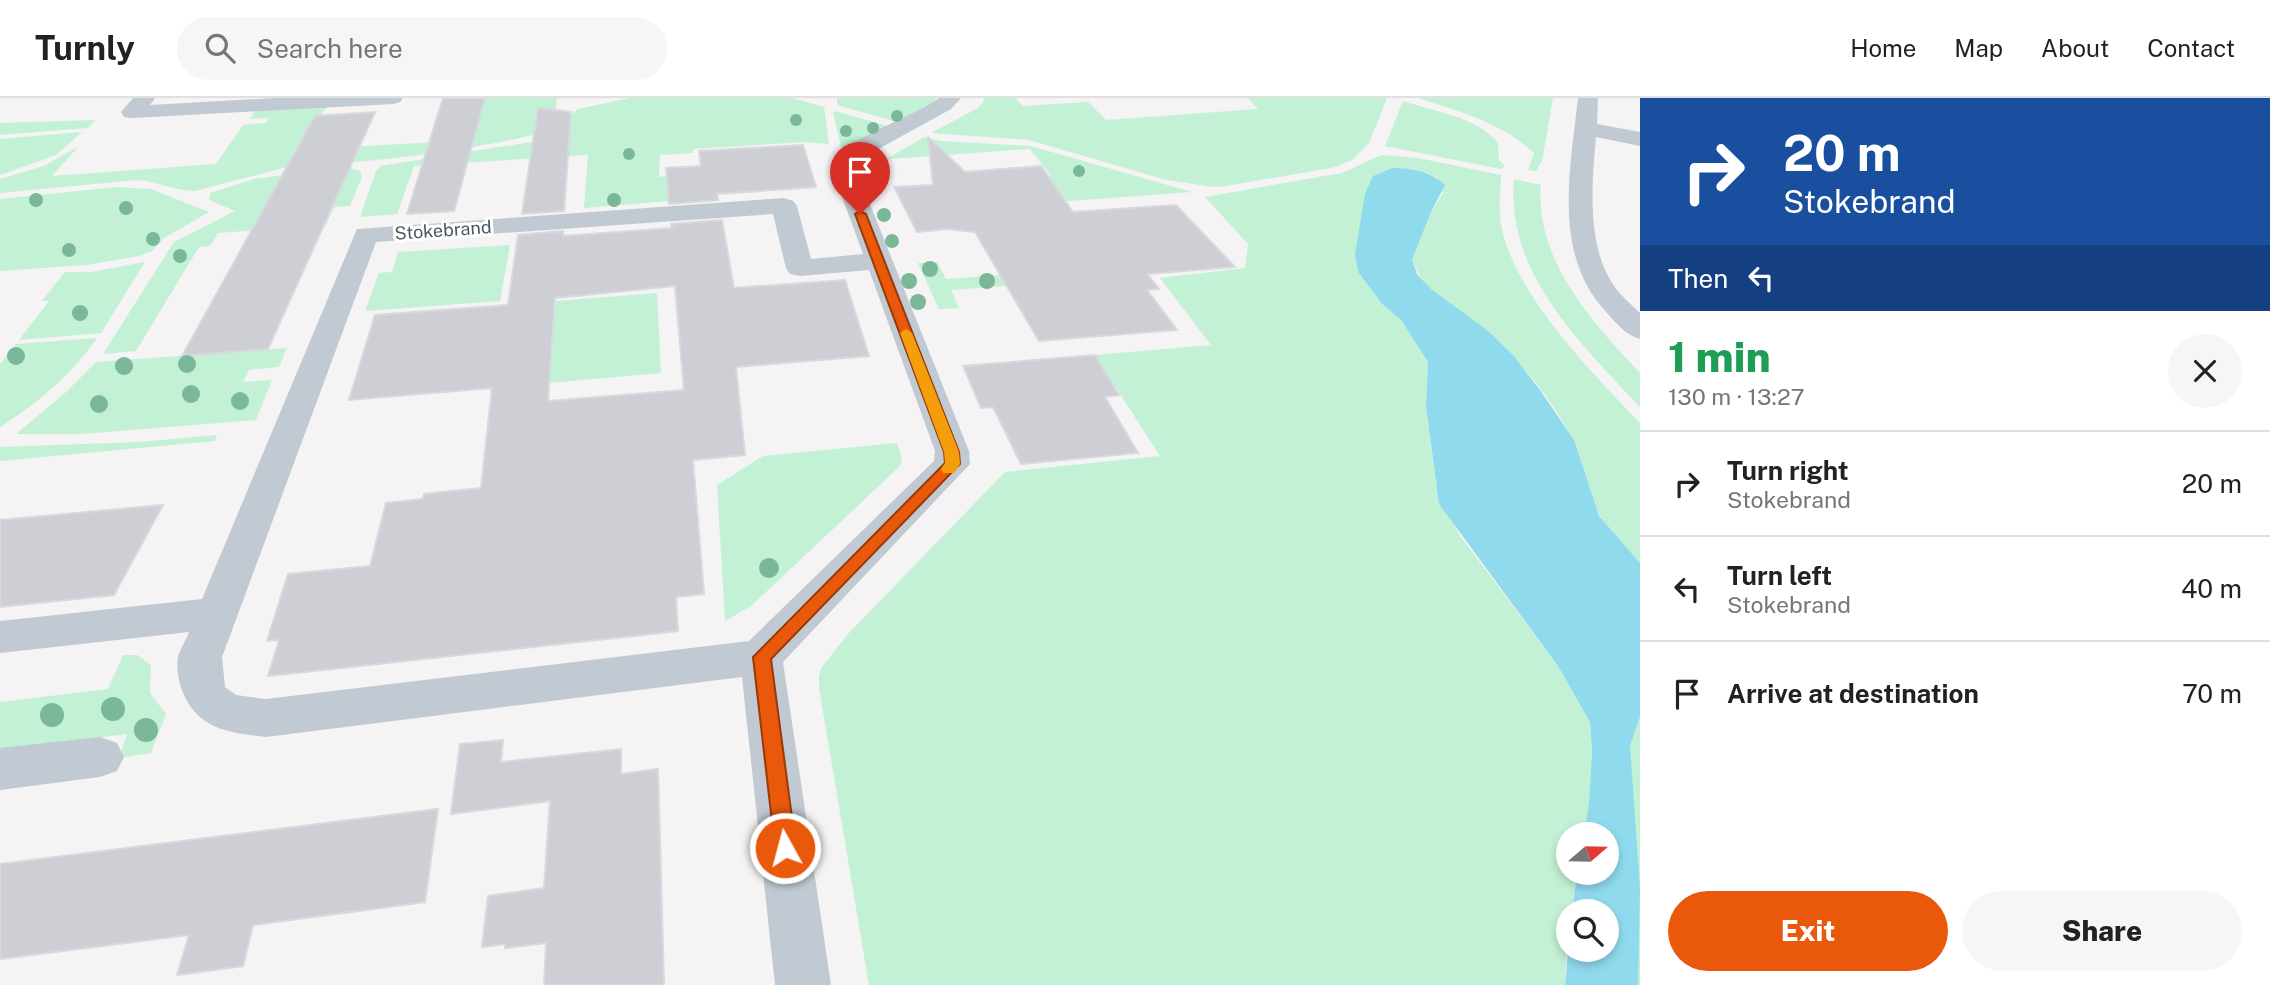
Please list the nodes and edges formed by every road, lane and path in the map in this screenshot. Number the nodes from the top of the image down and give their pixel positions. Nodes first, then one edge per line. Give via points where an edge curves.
1 (145, 98) edge
2 (393, 98) edge
3 (951, 98) edge
4 (1588, 98) edge
5 (1586, 130) junction
6 (1640, 139) edge
7 (878, 261) junction
8 (1640, 330) edge
9 (217, 613) junction
10 (0, 637) edge
11 (761, 657) junction
12 (100, 757) dead end
13 (0, 769) edge
14 (803, 985) edge

1 - 2 street via 132,113
3 - 7 street via 844,161
4 - 5 street
5 - 6 street
5 - 8 street via 1581,190 1585,249 1598,284
7 - 9 street, Stokebrand via 800,268 784,206 366,235
7 - 11 street via 952,452 952,464
9 - 10 street
9 - 11 street, Stokebrand via 201,657 200,683 209,703 233,714 266,718
11 - 14 street
12 - 13 street

